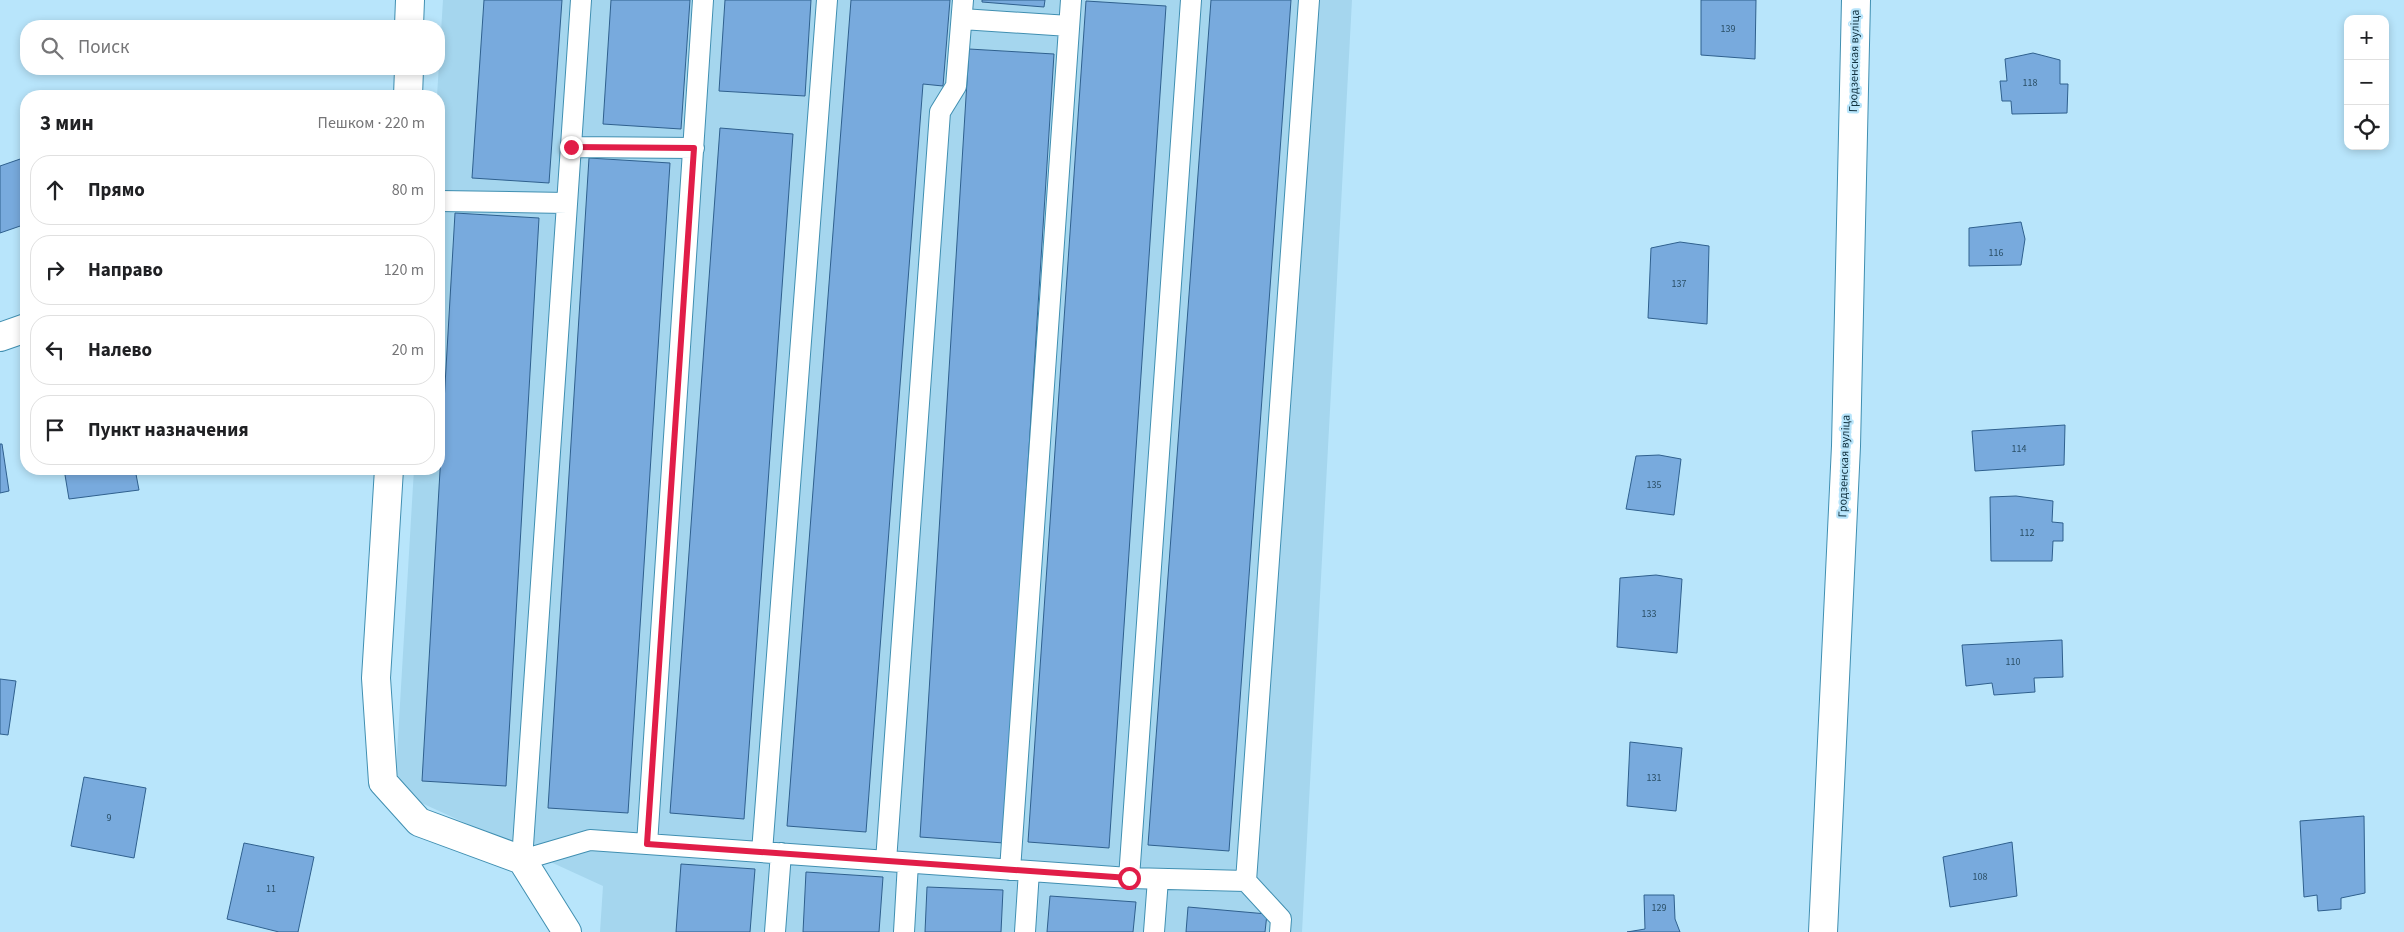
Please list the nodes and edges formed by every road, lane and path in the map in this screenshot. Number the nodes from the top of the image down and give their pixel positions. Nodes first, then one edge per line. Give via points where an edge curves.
1 (410, 0) edge
2 (581, 0) edge
3 (704, 0) edge
4 (827, 0) edge
5 (1071, 0) edge
6 (1191, 0) edge
7 (1309, 0) edge
8 (1856, 0) edge
9 (963, 10) edge
10 (409, 20) edge
11 (1069, 26) junction
12 (408, 75) edge
13 (408, 90) edge
14 (571, 147) junction
15 (694, 148) junction
16 (445, 201) edge
17 (567, 203) junction
18 (20, 330) edge
19 (0, 337) edge
20 (389, 475) edge
21 (647, 844) junction
22 (771, 852) junction
23 (522, 860) junction
24 (886, 861) junction
25 (908, 863) junction
26 (1020, 870) junction
27 (1129, 878) junction
28 (1158, 879) junction
29 (1246, 880) junction
30 (567, 932) edge
31 (775, 932) edge
32 (904, 932) edge
33 (1025, 932) edge
34 (1154, 932) edge
35 (1280, 932) edge
36 (1823, 932) edge

1 - 10 street
2 - 14 lane
3 - 15 lane
4 - 22 lane
5 - 11 lane
6 - 27 lane
7 - 29 lane
8 - 36 street, Гродзенская вуліца via 1846,446
9 - 11 lane
9 - 24 lane via 956,86 940,112
11 - 26 lane
12 - 13 street
14 - 15 lane
14 - 17 lane
15 - 21 lane
16 - 17 lane
17 - 23 lane
18 - 19 street
20 - 23 street via 376,678 383,782 419,822
21 - 22 lane
21 - 23 lane via 590,840
22 - 24 lane
22 - 31 lane
23 - 30 street
24 - 25 lane
25 - 26 lane
25 - 32 lane
26 - 27 lane
26 - 33 lane
27 - 28 lane
28 - 29 lane
28 - 34 lane
29 - 35 lane via 1281,919

